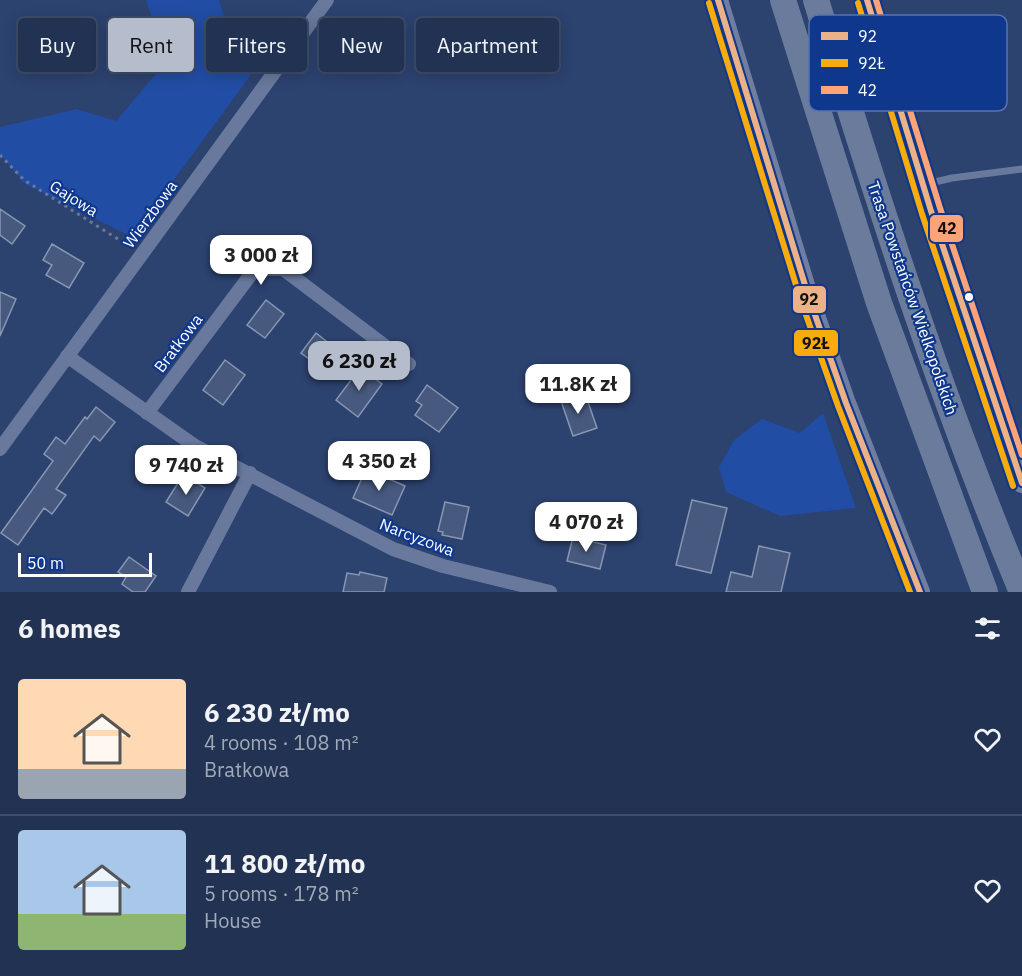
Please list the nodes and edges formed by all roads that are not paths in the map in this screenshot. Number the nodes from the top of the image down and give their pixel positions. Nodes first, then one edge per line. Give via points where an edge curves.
1 (327, 0) edge
2 (718, 0) edge
3 (783, 0) edge
4 (816, 0) edge
5 (867, 0) edge
6 (821, 15) edge
7 (872, 15) edge
8 (809, 82) edge
9 (818, 111) edge
10 (850, 111) edge
11 (901, 111) edge
12 (1022, 169) edge
13 (923, 185) junction
14 (67, 356) junction
15 (409, 364) dead end
16 (147, 413) junction
17 (0, 449) edge
18 (250, 473) junction
19 (1022, 483) edge
20 (188, 592) edge
21 (550, 592) edge
22 (920, 592) edge
23 (985, 592) edge
24 (1022, 592) edge

1 - 14 street, Wierzbowa
2 - 22 street via 808,295
3 - 8 highway, Trasa Powstańców Wielkopolskich
4 - 6 highway, Trasa Powstańców Wielkopolskich
5 - 7 street
9 - 23 highway, Trasa Powstańców Wielkopolskich via 879,303
10 - 24 highway, Trasa Powstańców Wielkopolskich via 922,329
11 - 13 street
12 - 13 lane
13 - 19 street
14 - 16 street, Narcyzowa
14 - 17 street, Wierzbowa
15 - 16 street, Bratkowa via 283,269 255,269
16 - 18 street, Narcyzowa via 195,446
18 - 20 street
18 - 21 street, Narcyzowa via 393,549 443,566

